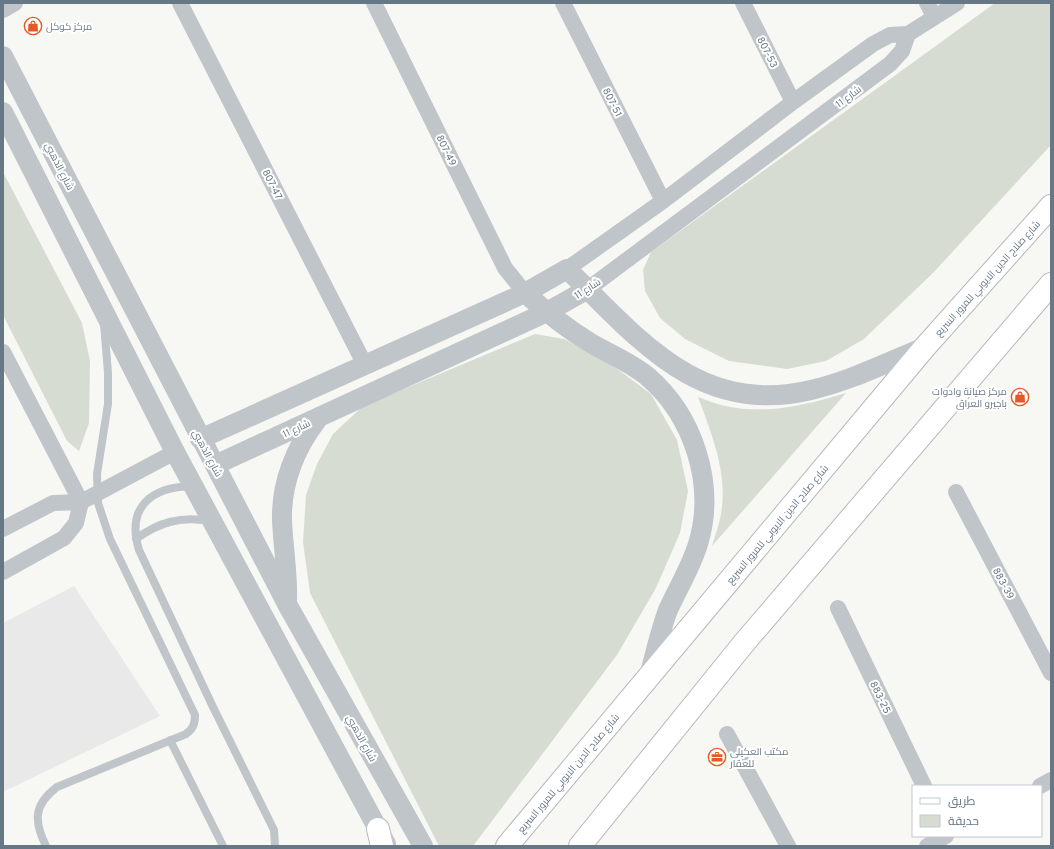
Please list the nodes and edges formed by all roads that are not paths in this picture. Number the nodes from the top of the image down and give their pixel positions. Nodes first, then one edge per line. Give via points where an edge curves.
1 (14, 3) edge
2 (180, 3) edge
3 (374, 3) edge
4 (563, 3) edge
5 (743, 3) edge
6 (957, 3) edge
7 (3, 10) edge
8 (930, 10) edge
9 (908, 34) junction
10 (3, 56) edge
11 (793, 102) junction
12 (3, 112) edge
13 (663, 200) junction
14 (1051, 206) edge
15 (567, 269) junction
16 (1051, 284) edge
17 (588, 289) junction
18 (525, 293) junction
19 (103, 310) junction
20 (548, 312) junction
21 (925, 347) junction
22 (3, 352) edge
23 (365, 365) junction
24 (318, 418) junction
25 (200, 439) junction
26 (175, 452) junction
27 (215, 466) junction
28 (193, 486) junction
29 (956, 492) dead end
30 (98, 493) junction
31 (81, 502) junction
32 (212, 522) junction
33 (3, 529) edge
34 (136, 539) junction
35 (3, 572) edge
36 (287, 604) junction
37 (838, 608) dead end
38 (1051, 673) edge
39 (648, 678) junction
40 (727, 734) dead end
41 (170, 740) junction
42 (1051, 780) edge
43 (924, 785) edge
44 (1042, 785) edge
45 (945, 837) edge
46 (948, 837) edge
47 (382, 840) edge
48 (46, 846) edge
49 (223, 846) edge
50 (275, 846) edge
51 (423, 846) edge
52 (506, 846) edge
53 (580, 846) edge
54 (788, 846) edge
55 (927, 846) edge
56 (953, 846) edge

1 - 7 street
2 - 23 street, 807-47
3 - 18 street, 807-49 via 505,268
4 - 13 street, 807-51
5 - 11 street, 807-53
6 - 8 street
8 - 9 street
9 - 11 street via 881,39
9 - 17 street, شارع 11 via 902,50 890,64
10 - 25 street, شارع الذهبي
11 - 13 street
12 - 19 street
13 - 15 street
14 - 21 main road, شارع صلاح الدين الايوبي للمرور السريع
15 - 17 street
15 - 18 street
16 - 53 main road via 744,643
17 - 20 street, شارع 11
17 - 21 street via 663,360 698,380 743,393 766,395 811,390
18 - 20 street
18 - 23 street
19 - 26 street
19 - 30 lane via 108,388 106,418 96,474
20 - 24 street, شارع 11
20 - 39 street via 590,343 630,364 661,389 682,419 697,452 704,497 698,543 663,625
21 - 39 main road, شارع صلاح الدين الايوبي للمرور السريع
22 - 31 street
23 - 25 street
24 - 27 street, شارع 11
24 - 36 street via 302,438 285,490 282,518
25 - 27 street, شارع الذهبي
26 - 28 street
26 - 30 street
27 - 36 street, شارع الذهبي
28 - 32 street
28 - 34 lane via 170,488 149,498 136,516
29 - 38 street, 883-39
30 - 31 street
30 - 41 lane via 101,515 110,539 195,715 191,730
31 - 33 street via 61,501 48,505
31 - 35 street via 76,523 64,538
32 - 34 lane via 196,519 174,520 149,530
32 - 47 street
34 - 50 lane via 212,707 274,830
36 - 51 street, شارع الذهبي
37 - 43 street, 883-25
39 - 52 main road, شارع صلاح الدين الايوبي للمرور السريع
40 - 54 street
41 - 48 lane via 51,792 41,804 37,822
41 - 49 lane
42 - 44 street
45 - 55 street
46 - 56 street

